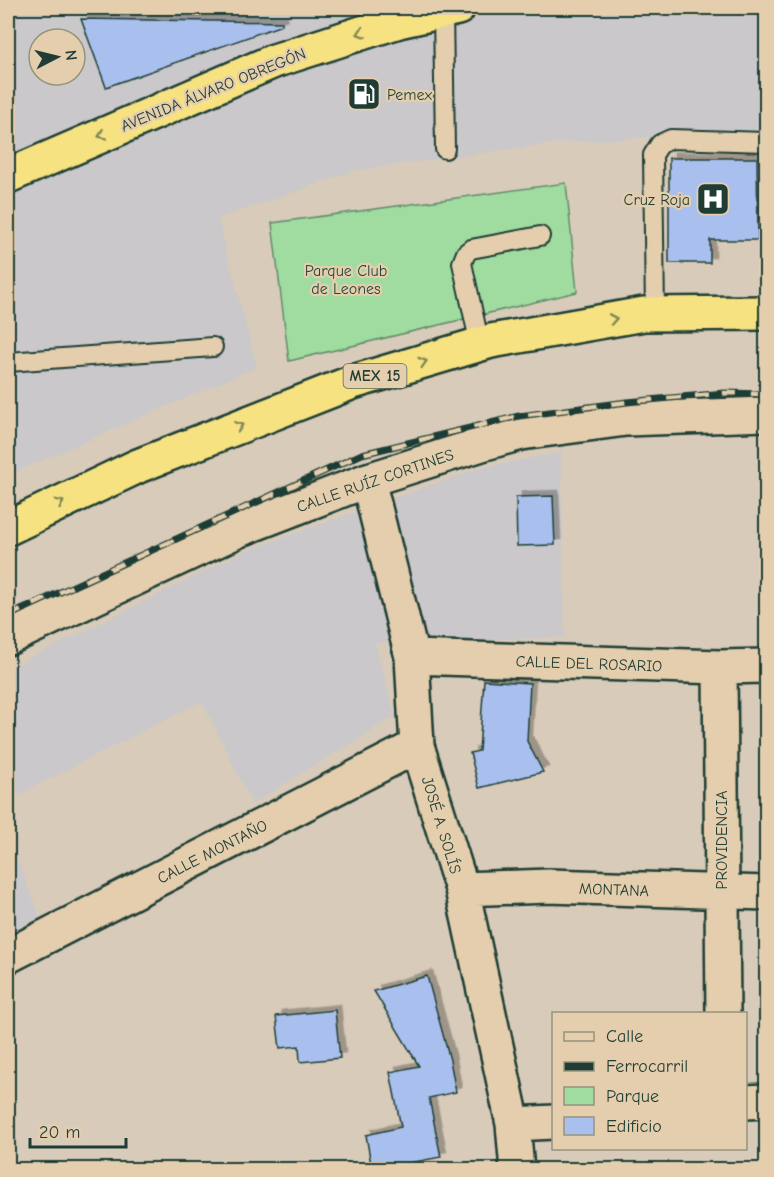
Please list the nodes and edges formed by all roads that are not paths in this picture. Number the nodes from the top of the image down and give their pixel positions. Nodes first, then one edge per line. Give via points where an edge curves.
1 (451, 9) edge
2 (399, 14) edge
3 (766, 142) edge
4 (445, 149) dead end
5 (8, 176) edge
6 (540, 236) dead end
7 (766, 313) edge
8 (655, 314) junction
9 (480, 345) junction
10 (213, 347) dead end
11 (8, 362) edge
12 (766, 414) edge
13 (368, 480) junction
14 (8, 528) edge
15 (8, 638) edge
16 (412, 657) junction
17 (766, 666) edge
18 (720, 667) junction
19 (417, 746) junction
20 (462, 889) junction
21 (722, 892) junction
22 (766, 893) edge
23 (8, 956) edge
24 (723, 1012) edge
25 (766, 1101) edge
26 (747, 1102) edge
27 (552, 1122) edge
28 (513, 1124) junction
29 (517, 1170) edge

1 - 2 highway, AVENIDA ÁLVARO OBREGÓN
1 - 4 lane
2 -> 5 highway, AVENIDA ÁLVARO OBREGÓN via 273,61
3 - 8 lane via 671,139 660,144 653,155
6 - 9 lane via 466,253 462,262
7 - 8 highway, MEX 15
9 -> 8 highway, MEX 15
14 -> 9 highway, MEX 15 via 159,457 353,382
10 - 11 lane
12 - 13 street, CALLE RUÍZ CORTINES via 626,419 521,433
13 - 15 street, CALLE RUÍZ CORTINES via 241,529
13 - 16 street, JOSÉ A. SOLÍS
16 - 18 street, CALLE DEL ROSARIO
16 - 19 street, JOSÉ A. SOLÍS
17 - 18 street, CALLE DEL ROSARIO
18 - 21 street, PROVIDENCIA
19 - 20 street, JOSÉ A. SOLÍS
19 - 23 street, CALLE MONTAÑO
20 - 21 street, MONTANA via 549,886
20 - 28 street, JOSÉ A. SOLÍS
21 - 22 street, MONTANA
21 - 24 street, PROVIDENCIA
25 - 26 street
27 - 28 street
28 - 29 street, JOSÉ A. SOLÍS

